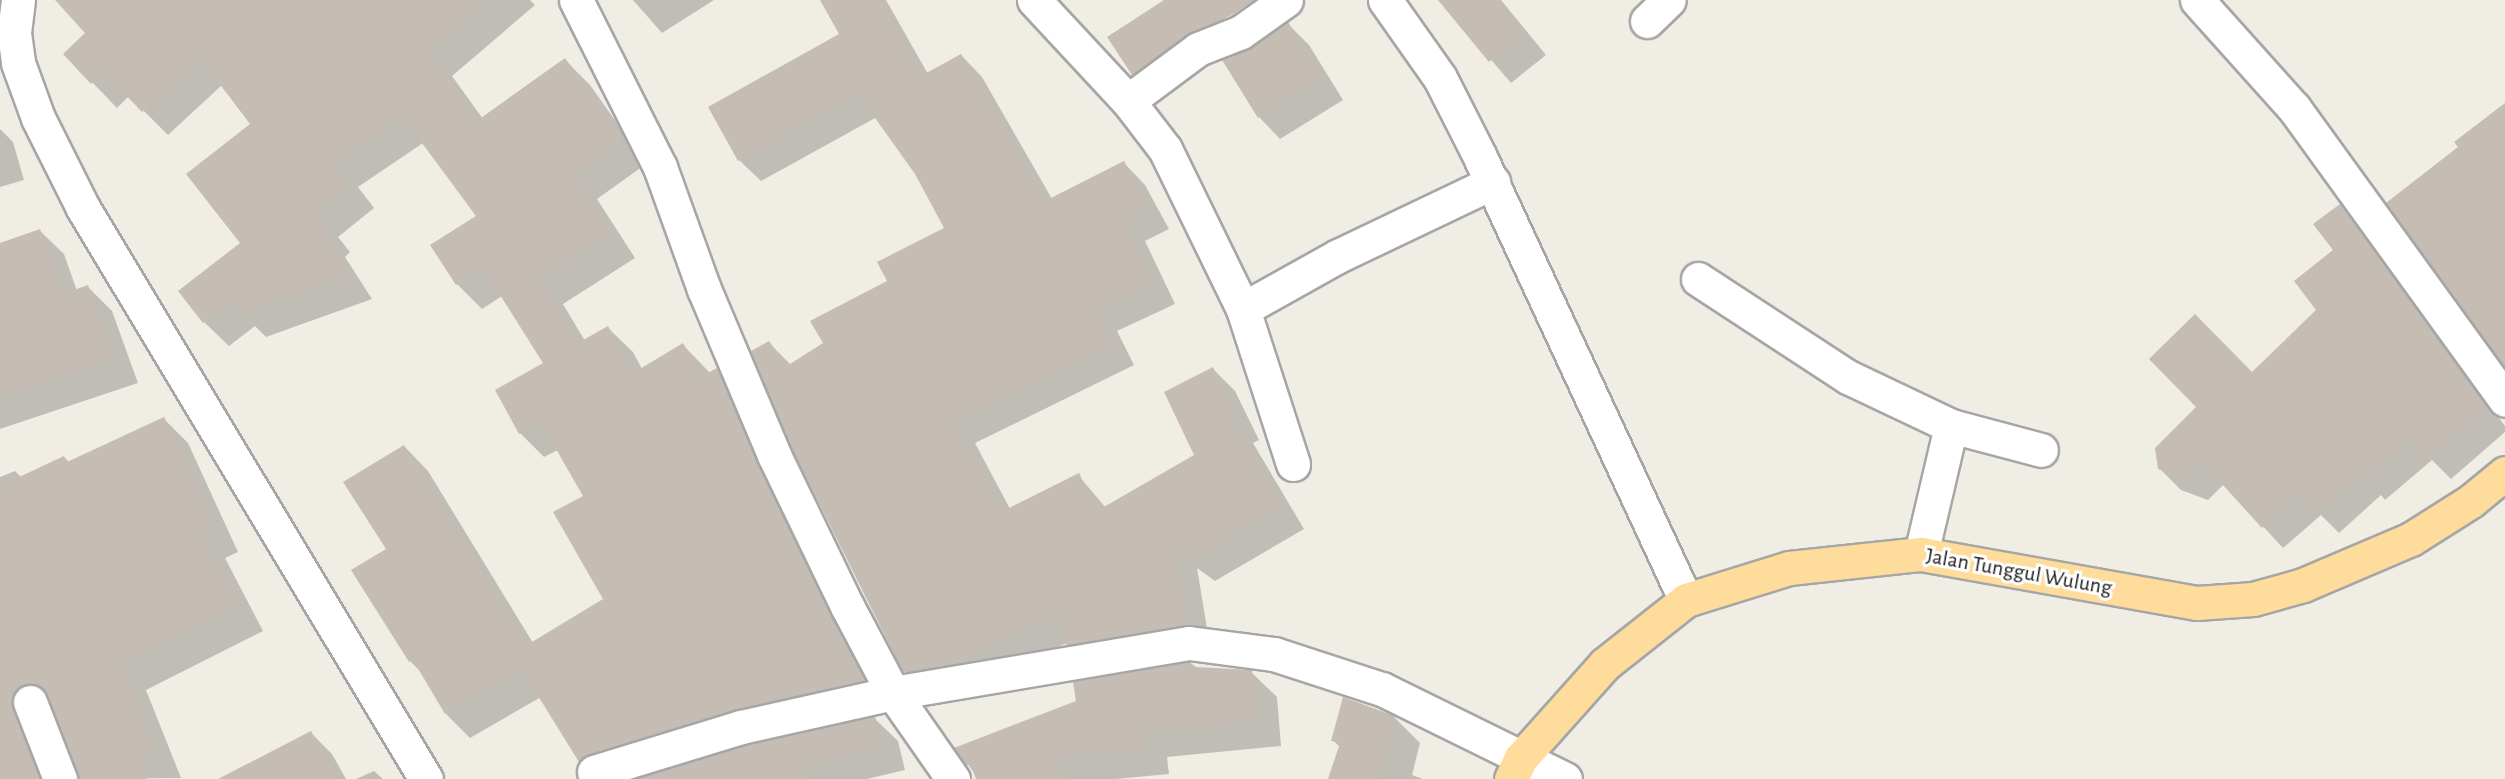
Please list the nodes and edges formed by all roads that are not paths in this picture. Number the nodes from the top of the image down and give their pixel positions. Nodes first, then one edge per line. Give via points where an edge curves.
1 (18, 0) edge
2 (576, 0) edge
3 (1035, 0) edge
4 (1286, 0) edge
5 (1385, 0) edge
6 (2197, 0) edge
7 (1128, 101) junction
8 (1493, 182) junction
9 (1698, 279) dead end
10 (1243, 309) junction
11 (2505, 400) edge
12 (1951, 426) junction
13 (2041, 450) dead end
14 (1293, 464) dead end
15 (2505, 473) edge
16 (1921, 554) junction
17 (1686, 600) junction
18 (893, 693) junction
19 (30, 702) dead end
20 (1516, 768) edge
21 (594, 772) dead end
22 (60, 779) edge
23 (426, 779) edge
24 (953, 779) edge
25 (1565, 779) edge

1 - 23 street via 14,33 18,63 39,118 83,208
2 - 18 street via 660,167 704,289 774,455
3 - 7 street
4 - 7 street via 1241,32 1198,49
5 - 8 street via 1440,78
6 - 11 street via 2294,108
7 - 10 street via 1165,149
8 - 10 street via 1338,256
8 - 17 street
9 - 12 street via 1848,377
10 - 14 street
12 - 13 street
12 - 16 street
15 - 16 main road, Jalan Tunggul Wulung via 2471,501 2410,539 2302,585 2253,599 2197,603
16 - 17 main road, Jalan Tunggul Wulung via 1789,568
17 - 20 main road, Jalan Tunggul Wulung via 1605,664
18 - 20 street via 1189,643 1274,654 1382,690
18 - 21 street via 741,727
18 - 24 street
19 - 22 street
20 - 25 street

